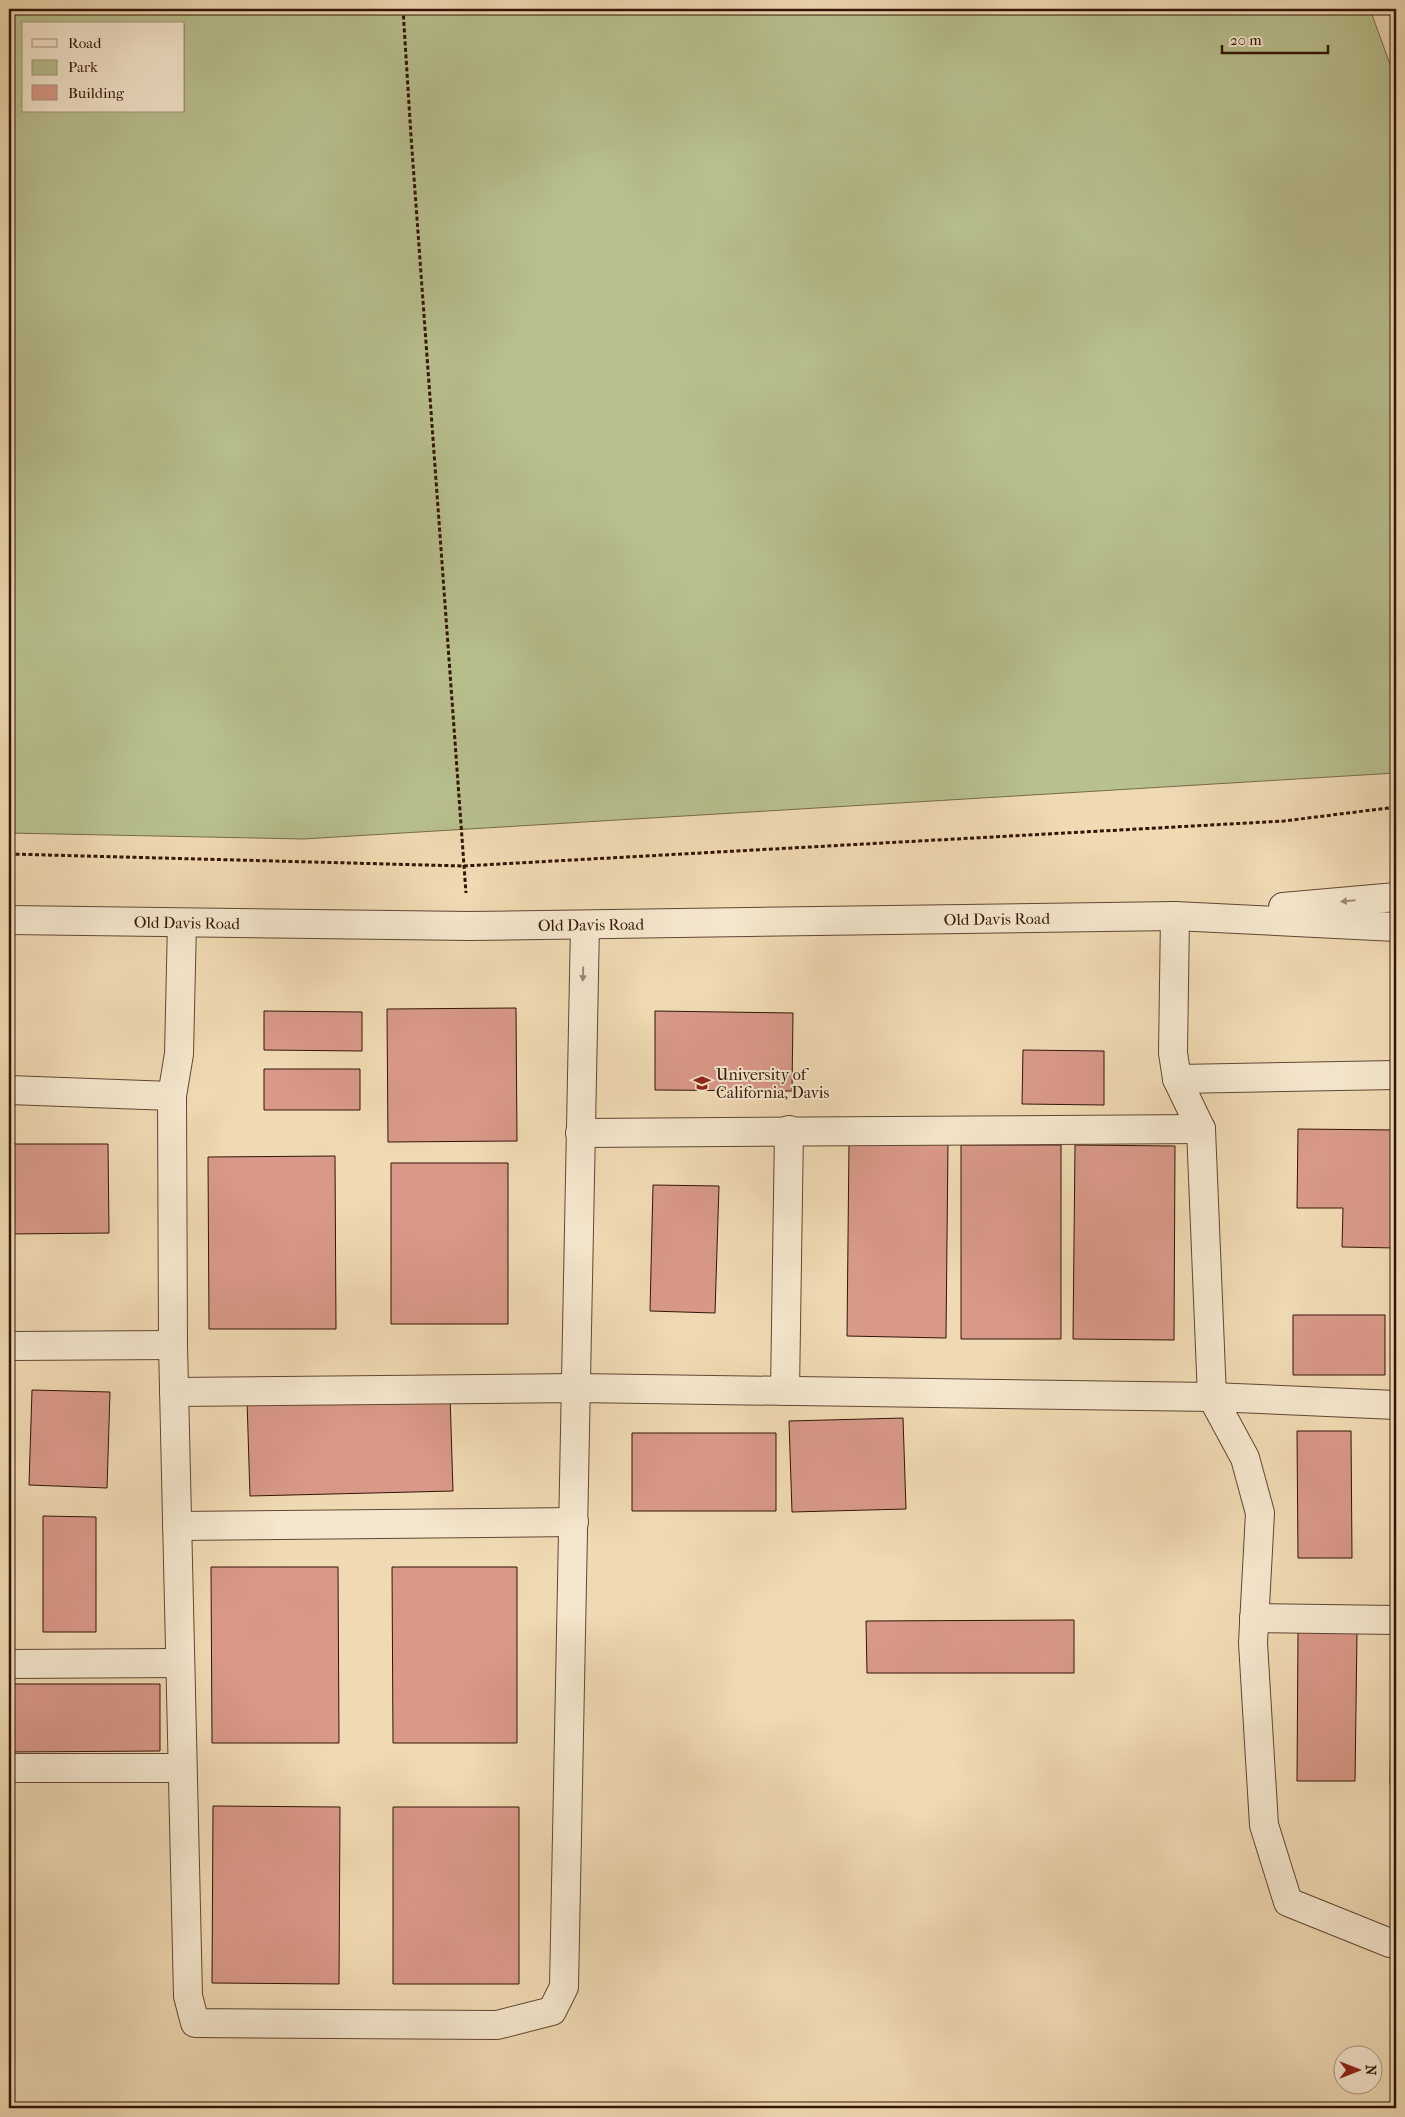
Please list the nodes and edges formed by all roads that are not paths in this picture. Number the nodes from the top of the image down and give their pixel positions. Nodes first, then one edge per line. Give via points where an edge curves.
1 (1396, 897) edge
2 (1175, 916) junction
3 (9, 920) edge
4 (182, 922) junction
5 (585, 925) junction
6 (1396, 927) edge
7 (1396, 1075) edge
8 (1177, 1079) junction
9 (9, 1090) edge
10 (172, 1096) junction
11 (1200, 1129) junction
12 (789, 1130) junction
13 (580, 1133) junction
14 (173, 1345) junction
15 (9, 1346) edge
16 (576, 1388) junction
17 (785, 1391) junction
18 (174, 1392) junction
19 (1212, 1397) junction
20 (1396, 1405) edge
21 (574, 1522) junction
22 (176, 1526) junction
23 (1254, 1618) junction
24 (1396, 1620) edge
25 (179, 1663) junction
26 (9, 1664) edge
27 (9, 1768) edge
28 (182, 1768) junction
29 (1396, 1944) edge

1 -> 2 street, Old Davis Road
2 - 5 street, Old Davis Road
2 - 6 street, Old Davis Road
2 - 8 street via 1173,1053
3 - 4 street, Old Davis Road
4 - 5 street, Old Davis Road
4 - 10 street via 180,1054
5 -> 13 street
7 - 8 street
8 - 11 street
9 - 10 street
10 - 14 street
11 - 12 street
11 - 19 street
12 - 13 street
12 - 17 street
13 - 16 street
14 - 15 street
14 - 18 street
16 - 17 street
16 - 18 street
16 - 21 street
17 - 19 street
18 - 22 street
19 - 20 street
19 - 23 street via 1244,1458 1260,1513
21 - 22 street
21 - 28 street via 564,1987 552,2011 497,2025 195,2023 188,1996
22 - 25 street
23 - 24 street
23 - 29 street via 1264,1825 1288,1902
25 - 26 street
25 - 28 street
27 - 28 street

